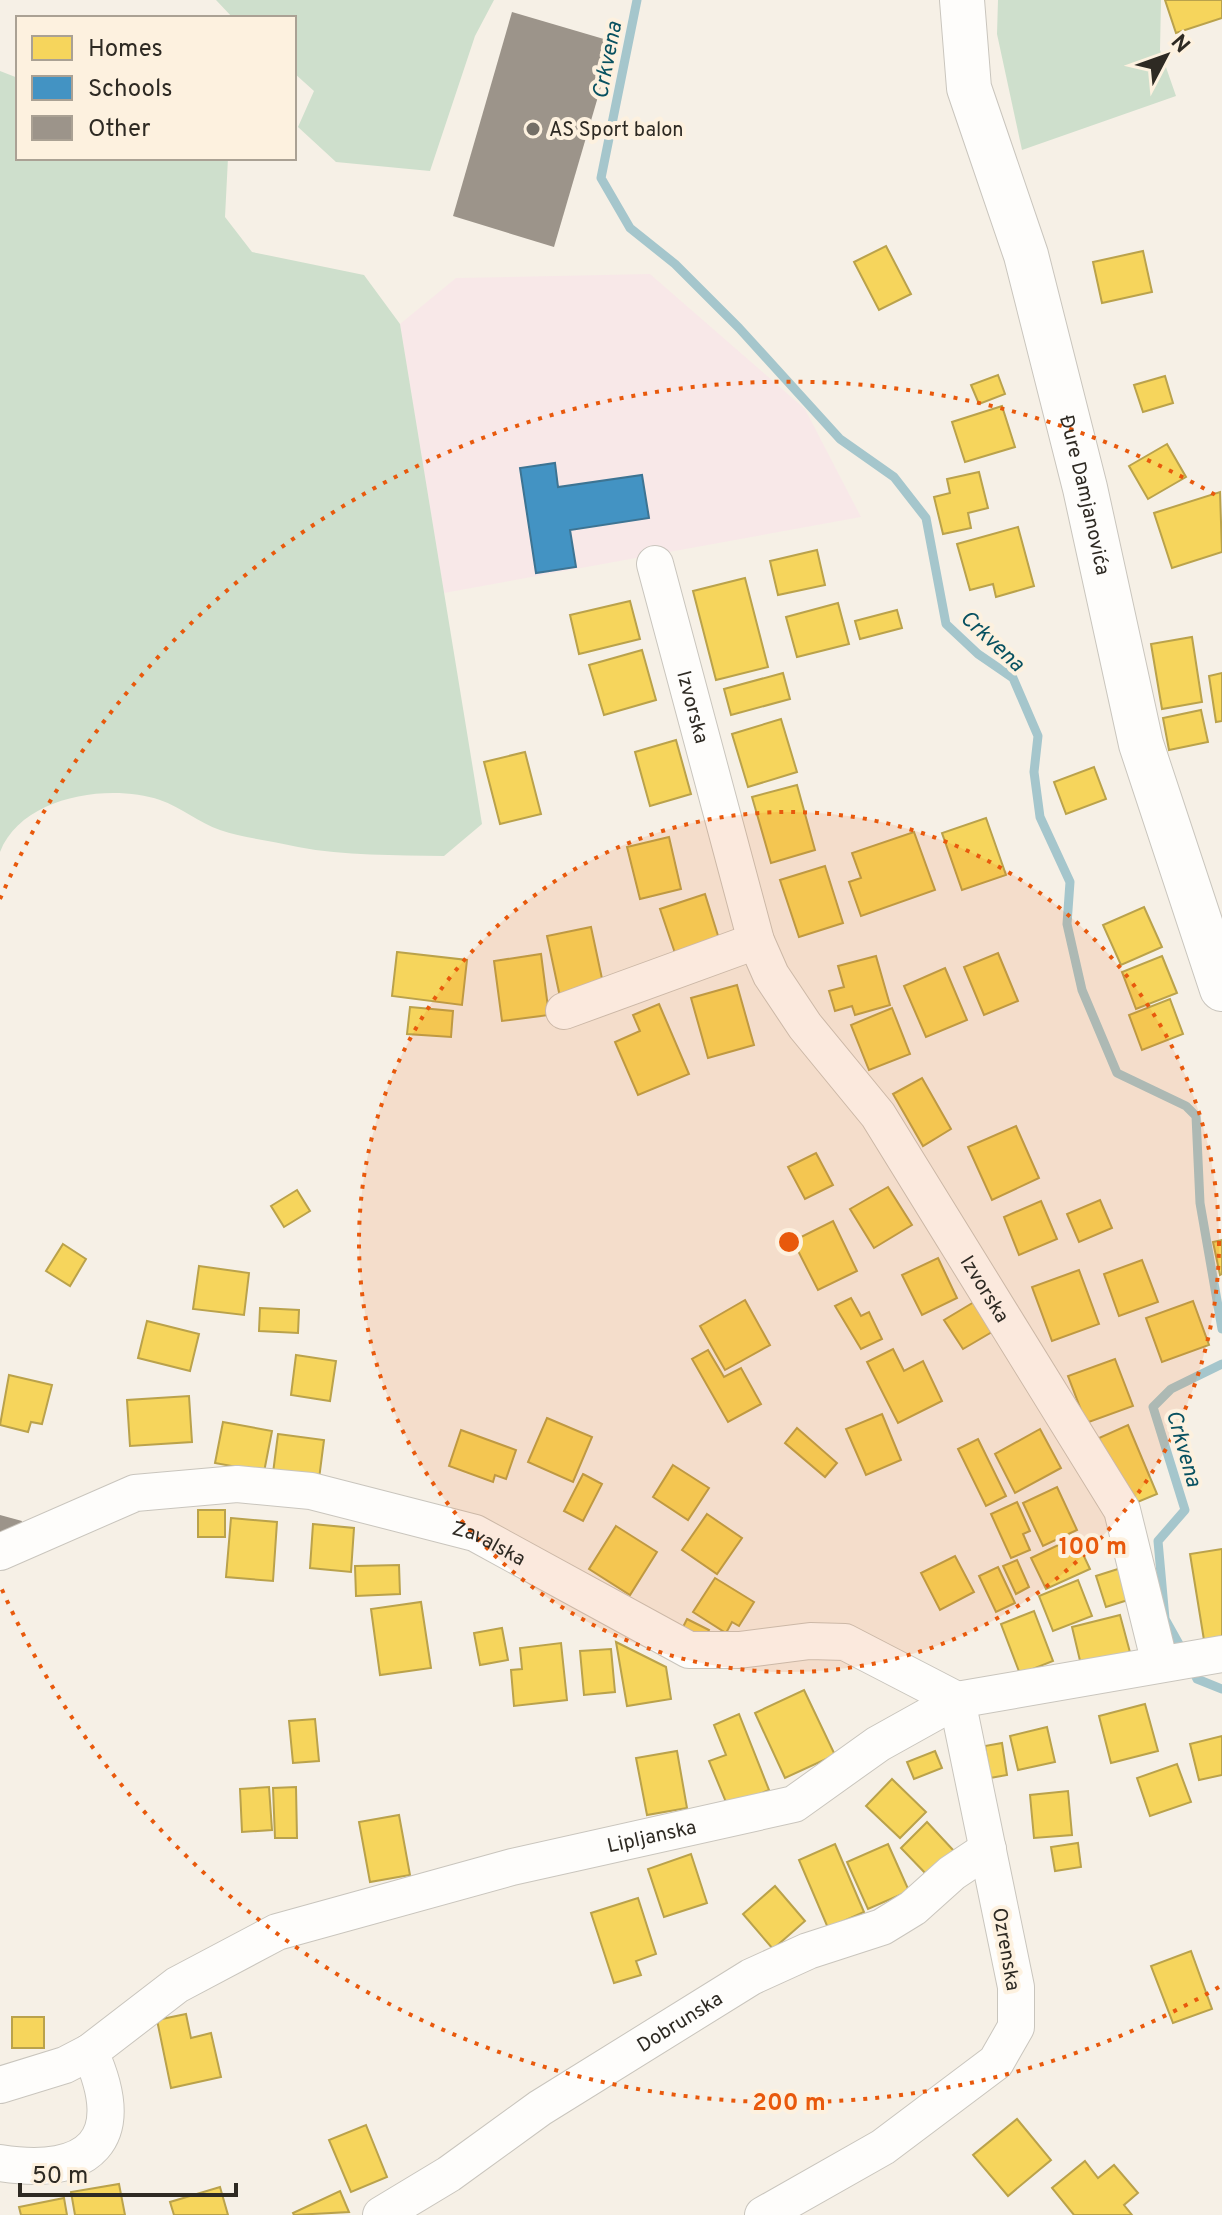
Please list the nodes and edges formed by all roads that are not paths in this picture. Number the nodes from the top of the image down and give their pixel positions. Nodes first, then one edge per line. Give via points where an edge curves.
1 (962, 0) edge
2 (655, 564) dead end
3 (756, 941) junction
4 (1222, 989) edge
5 (564, 1011) dead end
6 (0, 1552) edge
7 (1217, 1655) edge
8 (1165, 1664) junction
9 (957, 1700) junction
10 (988, 1849) junction
11 (90, 2052) junction
12 (0, 2085) edge
13 (0, 2163) edge
14 (381, 2215) edge
15 (763, 2215) edge

1 - 4 main road, Đure Damjanovića via 969,88 1030,269 1141,744
2 - 3 street, Izvorska
3 - 5 street
3 - 8 street, Izvorska via 805,1026 878,1115 1122,1510
6 - 9 street, Zavalska via 135,1493 237,1484 311,1491 475,1533 689,1650 845,1642
7 - 8 street, Lipljanska
8 - 9 street, Lipljanska
9 - 10 street, Ozrenska
9 - 11 street, Lipljanska via 878,1744 794,1804 512,1867 277,1932 177,1985
10 - 14 street, Dobrunska via 882,1927 751,1977
10 - 15 street, Ozrenska via 1016,1987 1016,2027 1008,2045 996,2062 883,2147
11 - 12 street, Lipljanska
11 - 13 street via 104,2082 105,2131 99,2140 80,2157 58,2165

